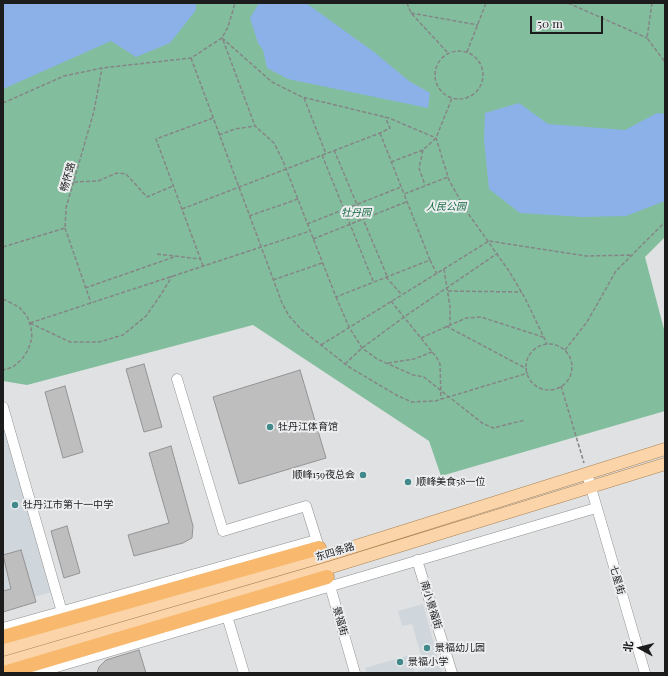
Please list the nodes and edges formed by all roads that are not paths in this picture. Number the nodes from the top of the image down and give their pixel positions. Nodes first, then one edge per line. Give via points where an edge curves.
1 (177, 379) dead end
2 (3, 407) edge
3 (665, 449) edge
4 (665, 464) edge
5 (587, 474) junction
6 (590, 487) junction
7 (596, 508) junction
8 (319, 548) junction
9 (417, 560) junction
10 (248, 574) junction
11 (327, 577) junction
12 (255, 594) junction
13 (62, 612) junction
14 (227, 616) junction
15 (3, 628) edge
16 (3, 637) edge
17 (3, 650) edge
18 (3, 663) edge
19 (57, 670) edge
20 (4, 673) edge
21 (36, 673) edge
22 (244, 673) edge
23 (355, 673) edge
24 (452, 673) edge
25 (645, 673) edge

1 - 8 street, 景福街 via 223,531 306,506
2 - 13 street
3 - 5 main road, 东四条路
4 - 6 main road
5 - 6 street, 七星街
5 - 8 main road, 东四条路
6 - 7 street, 七星街
6 - 11 main road
7 - 9 street
7 - 25 street, 七星街
8 - 10 highway
8 - 11 street, 景福街
8 - 13 street
9 - 11 street
9 - 24 street, 南小景福街
10 - 16 highway
10 - 17 main road
11 - 12 highway
11 - 14 street
11 - 23 street, 景福街
12 - 18 main road
12 - 20 highway
13 - 15 street
14 - 19 street
14 - 22 street
19 - 21 street

